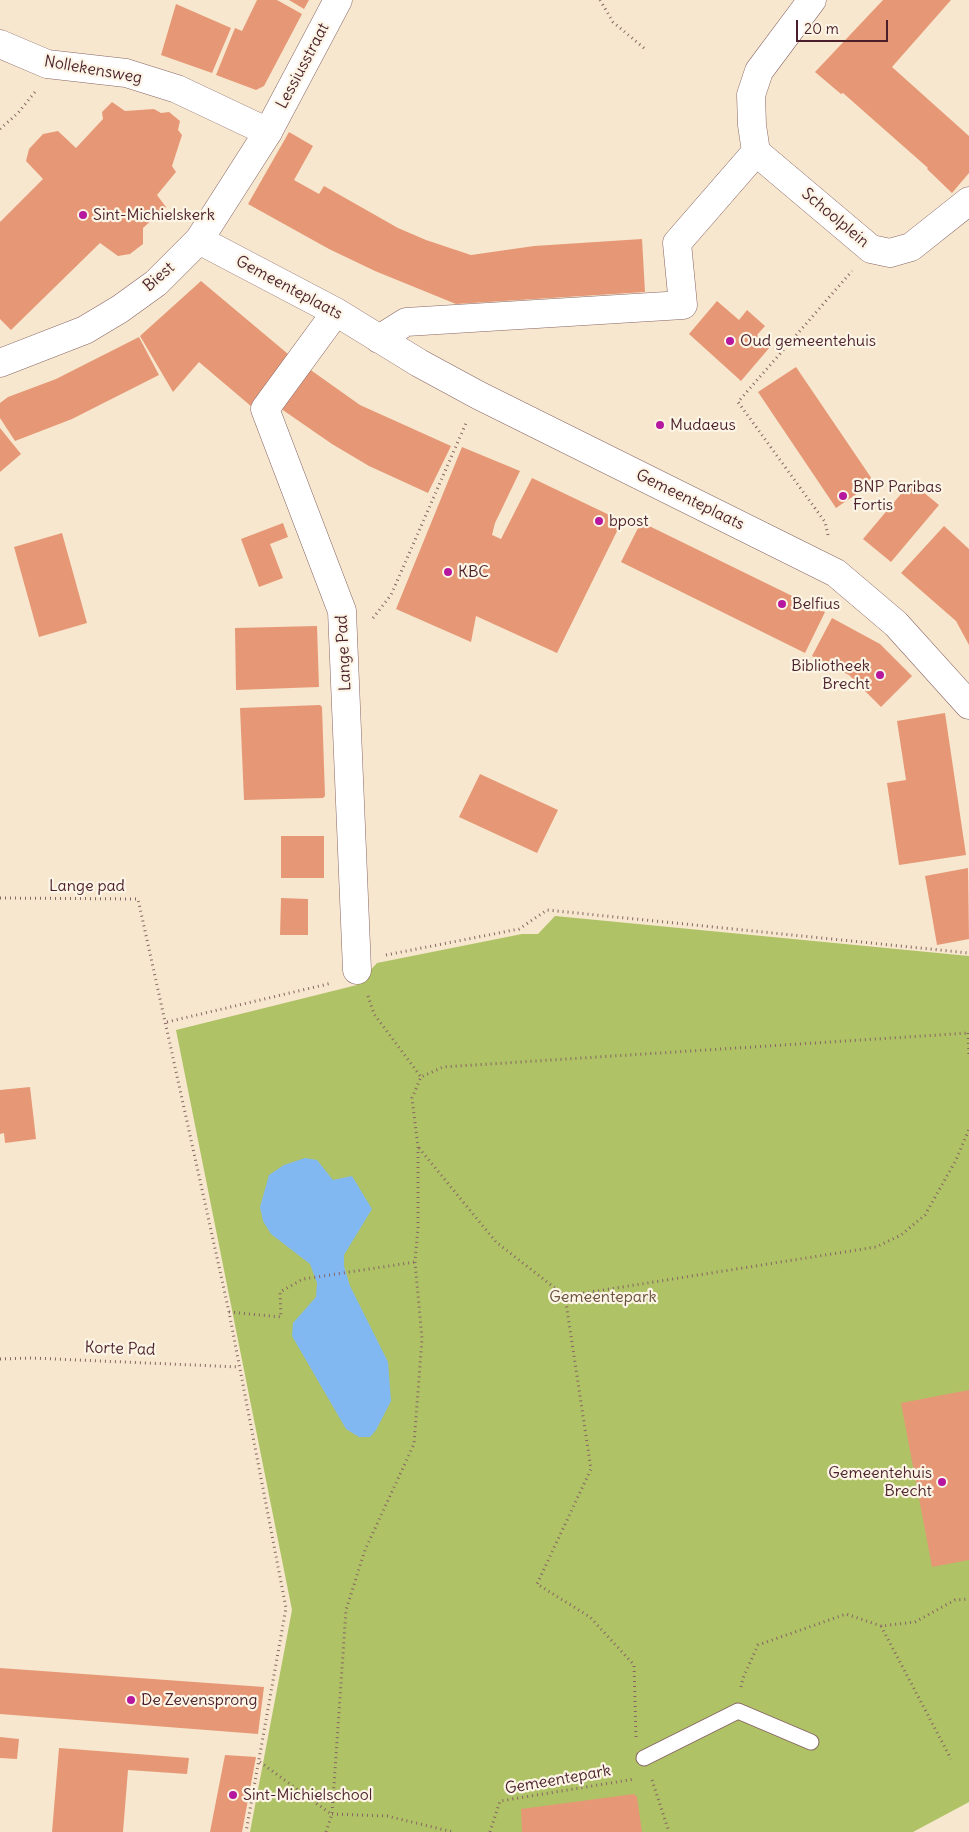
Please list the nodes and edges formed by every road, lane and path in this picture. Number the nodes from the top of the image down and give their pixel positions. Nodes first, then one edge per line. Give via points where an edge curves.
1 (338, 0) edge
2 (600, 0) edge
3 (812, 0) edge
4 (0, 44) edge
5 (645, 49) dead end
6 (47, 64) junction
7 (0, 129) edge
8 (268, 132) junction
9 (756, 152) junction
10 (969, 202) edge
11 (199, 240) junction
12 (871, 249) junction
13 (336, 312) junction
14 (379, 339) junction
15 (0, 364) edge
16 (478, 395) junction
17 (836, 573) junction
18 (344, 653) junction
19 (969, 705) edge
20 (0, 898) edge
21 (969, 952) edge
22 (357, 970) junction
23 (167, 1022) junction
24 (969, 1033) edge
25 (969, 1054) edge
26 (421, 1077) junction
27 (969, 1129) edge
28 (418, 1147) junction
29 (415, 1262) junction
30 (566, 1296) junction
31 (230, 1312) junction
32 (0, 1359) edge
33 (239, 1367) junction
34 (969, 1599) edge
35 (882, 1626) junction
36 (738, 1711) junction
37 (811, 1742) dead end
38 (644, 1758) junction
39 (951, 1759) dead end
40 (260, 1762) junction
41 (651, 1777) junction
42 (332, 1814) junction
43 (246, 1832) edge
44 (326, 1832) edge
45 (453, 1832) edge
46 (490, 1832) edge
47 (669, 1832) edge

1 - 8 street, Lessiusstraat
2 - 5 path via 613,22
3 - 9 street via 759,71 751,95
4 - 6 street, Nollekensweg
6 - 7 path via 33,95
6 - 8 street, Nollekensweg via 126,73 177,89
8 - 11 street, Biest
9 - 12 street, Schoolplein
9 - 14 street via 677,243 683,305 406,322
10 - 12 street, Schoolplein via 911,247 890,253
11 - 13 street, Gemeenteplaats
11 - 15 street, Biest via 156,283 120,309 85,330
12 - 17 path via 738,402 825,522
13 - 14 street, Gemeenteplaats
13 - 18 street, Lange Pad via 265,409 342,611
14 - 16 street, Gemeenteplaats
16 - 17 street, Gemeenteplaats
16 - 18 path via 391,595
17 - 19 street, Gemeenteplaats via 896,624
18 - 22 street, Lange Pad
20 - 23 path, Lange pad via 138,899
21 - 22 path via 546,910 518,929 378,956
22 - 23 path via 351,979
22 - 26 path via 374,1014
23 - 31 path
24 - 25 path
24 - 26 path via 443,1067
26 - 28 path via 412,1098
27 - 30 path via 956,1160 925,1215 902,1235 876,1248
28 - 29 path
28 - 30 path via 496,1242
29 - 31 path via 303,1279 280,1292 281,1317
29 - 42 path via 422,1339 414,1444 365,1550 346,1610
30 - 38 path via 591,1469 537,1584 590,1617 634,1665 636,1740
31 - 33 path
32 - 33 path, Korte Pad
33 - 40 path via 286,1608
34 - 35 path via 954,1600 915,1622
35 - 36 path via 846,1614 758,1645 743,1678
35 - 39 path
36 - 37 lane
36 - 38 lane
38 - 41 path
40 - 42 path
40 - 43 path
41 - 46 path, Gemeentepark via 500,1801
41 - 47 path
42 - 44 path
42 - 45 path via 388,1816

